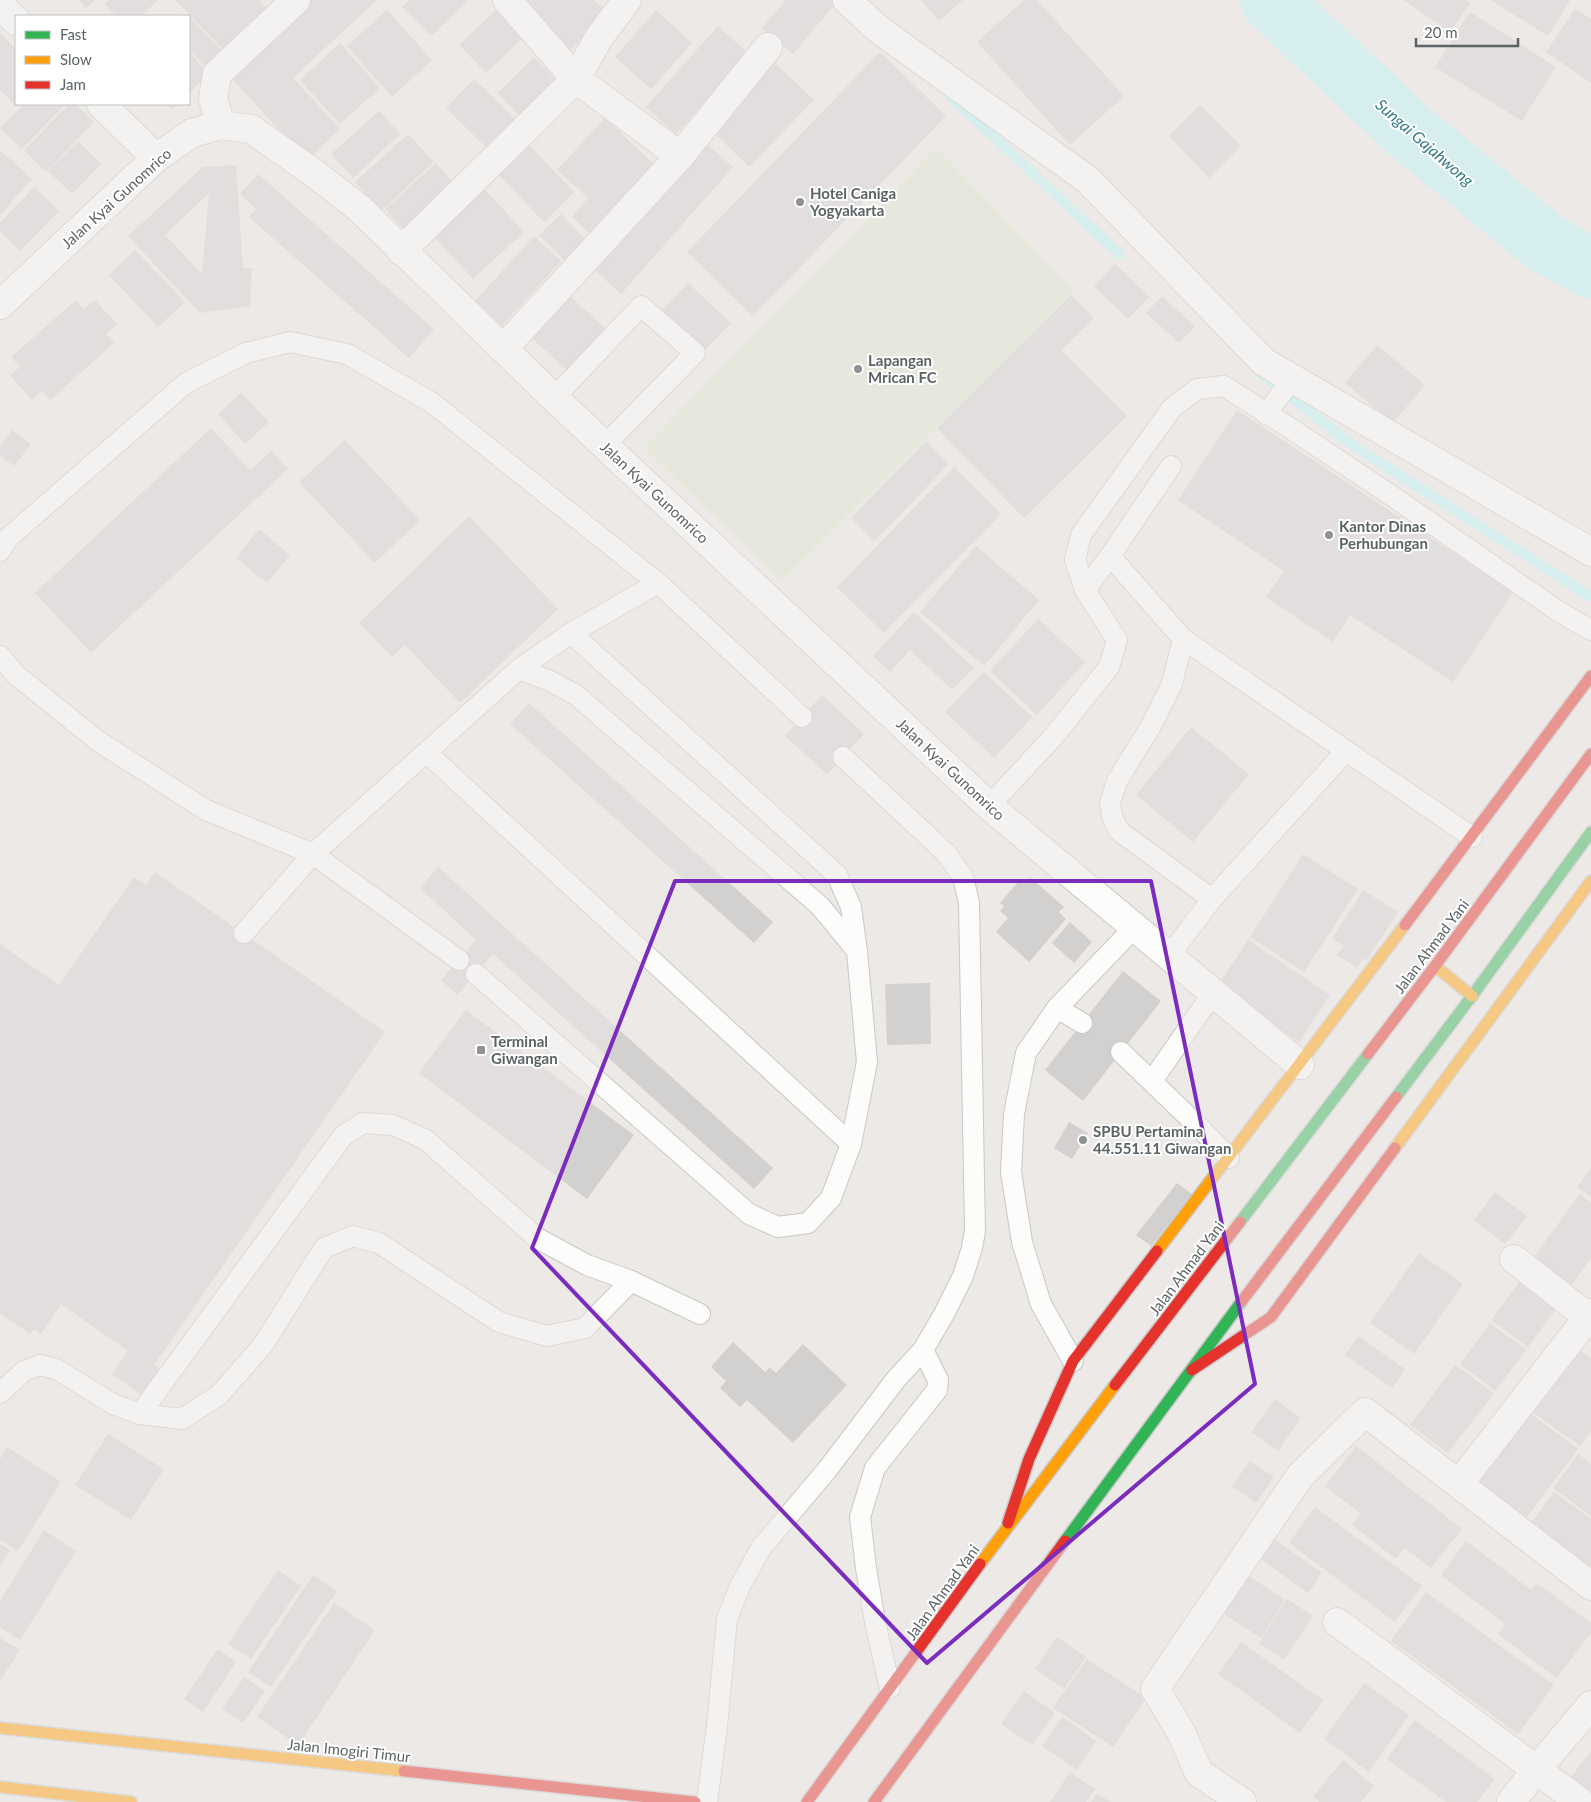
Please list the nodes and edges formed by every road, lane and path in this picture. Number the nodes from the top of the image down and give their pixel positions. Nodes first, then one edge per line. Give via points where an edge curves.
1 (296, 0) edge
2 (507, 0) edge
3 (627, 0) edge
4 (847, 0) edge
5 (0, 5) edge
6 (15, 20) edge
7 (768, 47) dead end
8 (576, 79) junction
9 (102, 105) edge
10 (221, 125) junction
11 (680, 156) junction
12 (156, 158) junction
13 (401, 251) junction
14 (0, 306) edge
15 (504, 349) junction
16 (1290, 383) junction
17 (554, 398) junction
18 (1270, 409) junction
19 (605, 445) junction
20 (1171, 466) dead end
21 (3, 541) edge
22 (1591, 552) edge
23 (1110, 556) junction
24 (658, 583) junction
25 (1085, 590) junction
26 (1591, 630) edge
27 (571, 633) junction
28 (1183, 639) junction
29 (0, 656) edge
30 (519, 669) junction
31 (1591, 676) edge
32 (802, 717) dead end
33 (1346, 750) junction
34 (427, 752) junction
35 (1591, 754) edge
36 (843, 757) dead end
37 (989, 806) junction
38 (1591, 832) edge
39 (1472, 837) junction
40 (313, 854) junction
41 (1591, 881) edge
42 (1212, 899) junction
43 (1135, 927) junction
44 (244, 933) dead end
45 (857, 951) junction
46 (1169, 956) junction
47 (459, 960) dead end
48 (1435, 966) junction
49 (476, 974) dead end
50 (1214, 993) junction
51 (1472, 996) junction
52 (1057, 1008) junction
53 (1082, 1023) dead end
54 (1120, 1052) dead end
55 (1300, 1065) junction
56 (1152, 1081) junction
57 (851, 1144) junction
58 (1229, 1158) junction
59 (1514, 1259) dead end
60 (631, 1281) junction
61 (700, 1314) dead end
62 (1588, 1323) edge
63 (923, 1350) junction
64 (1073, 1360) junction
65 (1188, 1373) junction
66 (0, 1393) edge
67 (140, 1414) junction
68 (1459, 1484) junction
69 (1006, 1528) junction
70 (1591, 1586) edge
71 (1337, 1622) dead end
72 (890, 1688) junction
73 (1591, 1705) edge
74 (0, 1728) edge
75 (1536, 1770) junction
76 (0, 1787) edge
77 (131, 1802) edge
78 (695, 1802) edge
79 (707, 1802) edge
80 (807, 1802) edge
81 (874, 1802) edge
82 (1242, 1802) edge
83 (1511, 1802) edge
84 (1580, 1802) edge

1 - 10 street via 217,74 213,99
2 - 8 street
3 - 8 street via 598,39
4 - 16 street via 878,29 1088,180 1264,362
5 - 6 street
7 - 11 street
8 - 11 street
8 - 13 street
9 - 12 street
10 - 12 street, Jalan Kyai Gunomrico via 192,133
10 - 13 street, Jalan Kyai Gunomrico via 251,129 314,173 360,209
11 - 15 street
12 - 14 street, Jalan Kyai Gunomrico
13 - 15 street, Jalan Kyai Gunomrico
15 - 17 street, Jalan Kyai Gunomrico
16 - 18 lane
16 - 22 street
17 - 19 street, Jalan Kyai Gunomrico
17 - 19 lane via 642,306 695,353
18 - 25 lane via 1224,386 1197,389 1172,408 1081,535 1075,560
18 - 26 lane via 1558,611
19 - 37 street, Jalan Kyai Gunomrico
20 - 23 lane
21 - 24 lane via 186,383 246,353 290,342 347,354 431,402
23 - 25 lane
23 - 28 lane
24 - 27 lane
24 - 32 lane
25 - 37 lane via 1117,640 1109,667 1054,736
27 - 30 lane
27 - 45 lane via 837,875 851,907
28 - 33 lane
28 - 42 lane via 1172,684 1117,781 1110,803 1119,831
29 - 40 lane via 16,676 98,741 206,810
30 - 34 lane
30 - 45 lane via 576,695 820,906
31 - 39 main road
33 - 39 lane
33 - 42 lane
34 - 40 lane
34 - 57 lane
35 - 48 main road, Jalan Ahmad Yani
36 - 63 lane via 946,853 963,877 969,903 975,1231 963,1276
37 - 43 street, Jalan Kyai Gunomrico
38 - 51 main road
39 - 55 main road
40 - 44 lane
40 - 47 lane
41 - 65 main road via 1272,1317
42 - 46 lane
43 - 46 street, Jalan Kyai Gunomrico
43 - 52 lane
45 - 57 lane via 867,1062
46 - 50 street, Jalan Kyai Gunomrico
48 - 51 main road
48 - 69 main road, Jalan Ahmad Yani
49 - 57 lane via 749,1214 778,1227 808,1223 831,1198
50 - 55 street, Jalan Kyai Gunomrico
50 - 56 lane
51 - 65 main road
52 - 53 lane
52 - 64 lane via 1026,1053 1014,1114 1011,1172 1022,1242 1041,1304
54 - 56 lane
55 - 58 main road
56 - 58 lane
58 - 64 main road
59 - 62 street
60 - 61 lane
60 - 67 lane via 585,1328 547,1336 499,1322 379,1243 353,1236 324,1248 263,1345 219,1395 182,1418
60 - 67 lane via 587,1265 537,1238 426,1140 393,1125 363,1123 343,1136
62 - 68 street
63 - 72 lane via 938,1380 937,1390 875,1468 860,1517 875,1622
63 - 79 lane via 761,1548 740,1586 727,1619
64 - 69 main road via 1029,1459
65 - 81 main road
66 - 67 lane via 24,1371 40,1365 56,1369 113,1404
68 - 70 street
68 - 82 street via 1365,1412 1300,1476 1155,1690 1199,1773
69 - 72 main road, Jalan Ahmad Yani
71 - 75 street
72 - 80 main road, Jalan Ahmad Yani
73 - 75 street
74 - 78 main road, Jalan Imogiri Timur
75 - 83 street
75 - 84 street
76 - 77 main road

